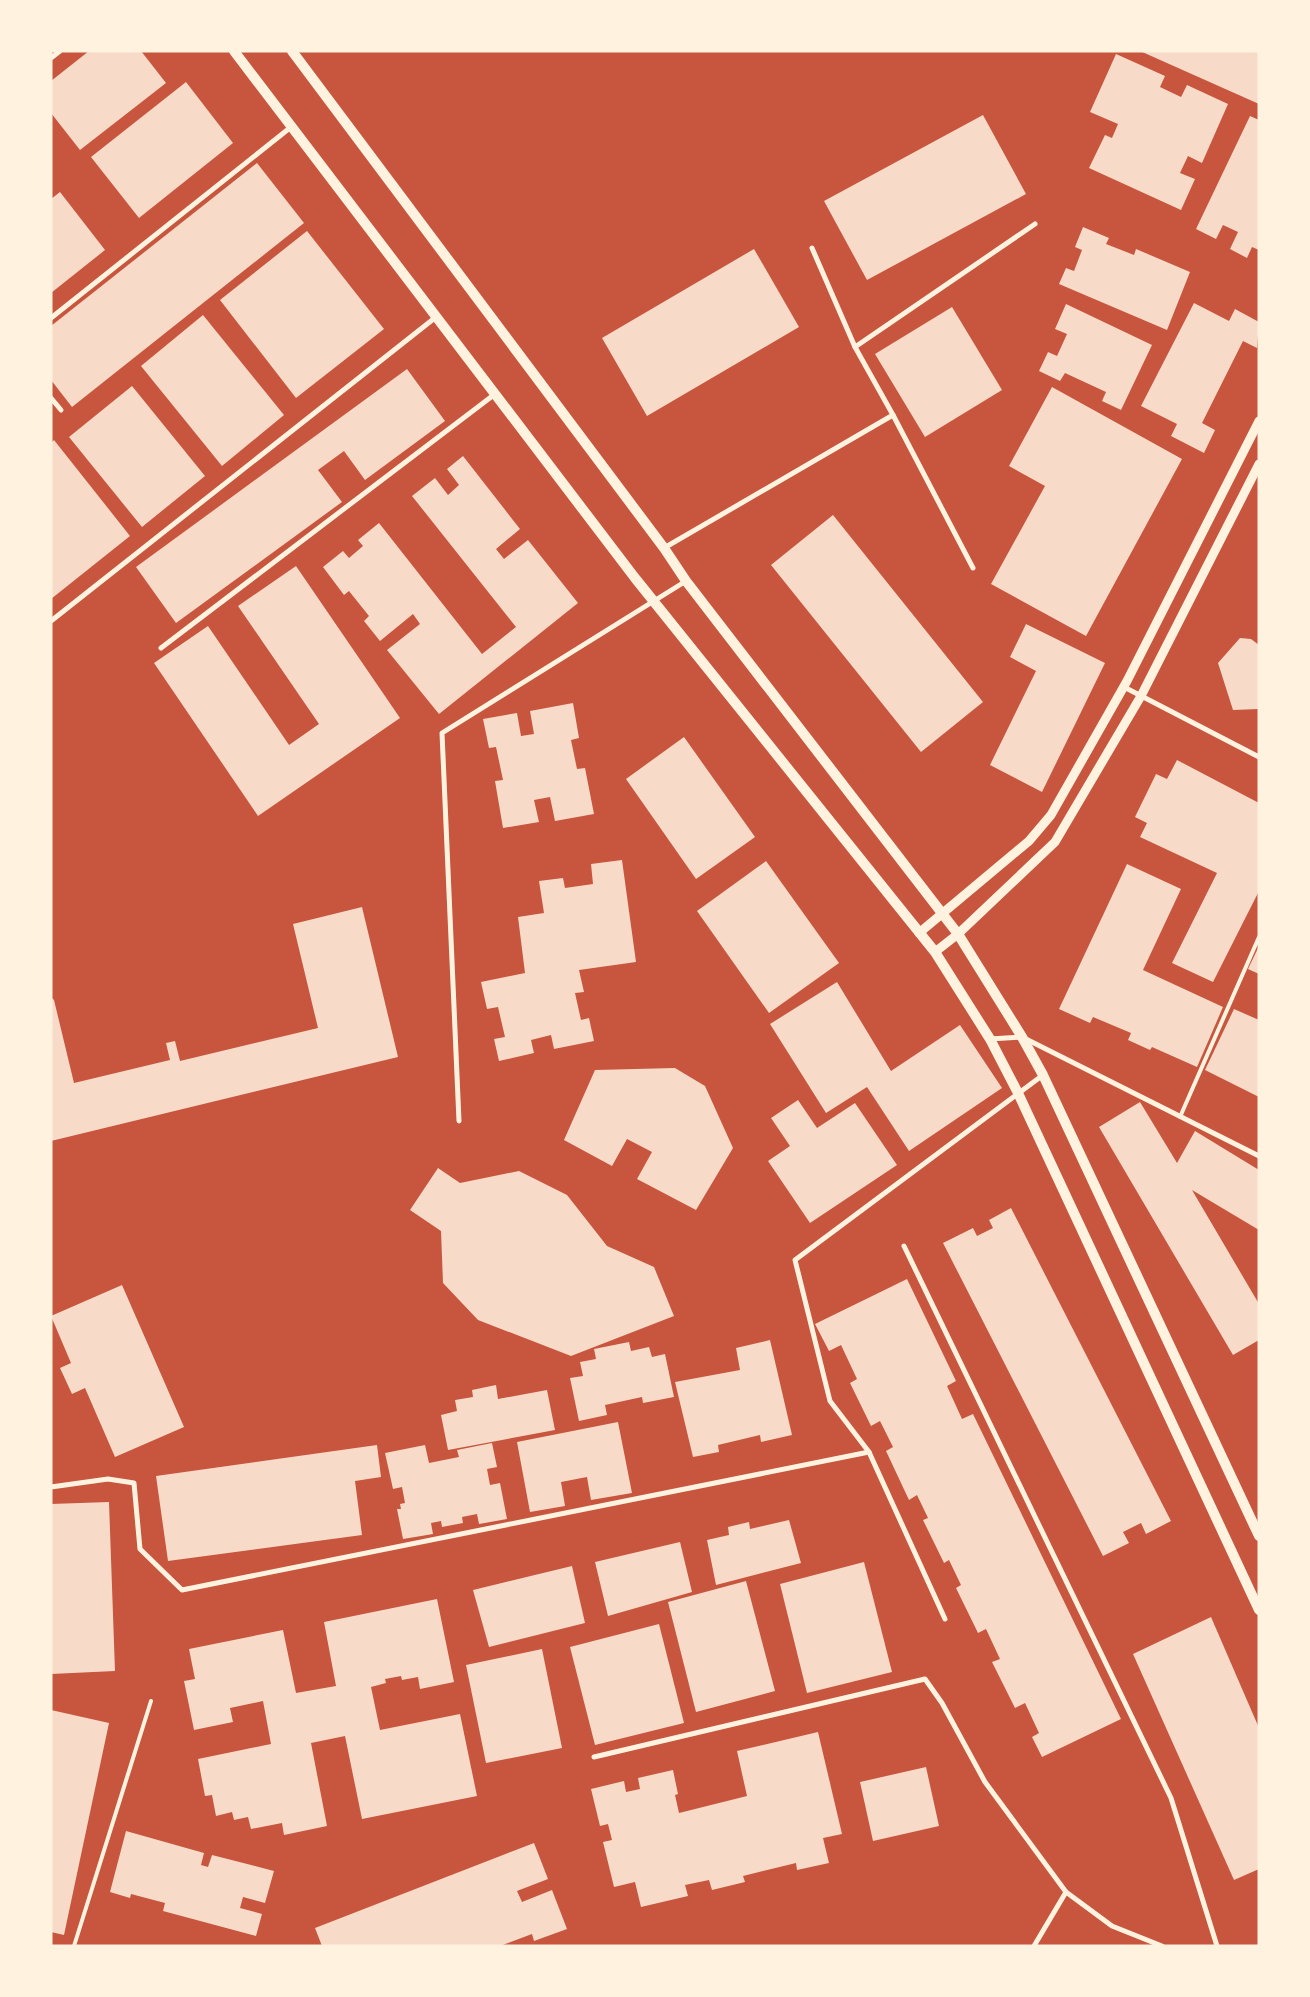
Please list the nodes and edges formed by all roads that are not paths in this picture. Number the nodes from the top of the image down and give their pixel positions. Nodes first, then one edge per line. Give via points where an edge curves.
1 (60, 51) edge
2 (234, 51) edge
3 (292, 51) edge
4 (51, 58) edge
5 (292, 127) junction
6 (1035, 224) dead end
7 (812, 248) dead end
8 (436, 317) junction
9 (51, 318) edge
10 (855, 347) junction
11 (495, 394) junction
12 (51, 398) edge
13 (61, 410) dead end
14 (893, 415) junction
15 (1259, 421) edge
16 (1259, 464) edge
17 (664, 548) junction
18 (973, 568) dead end
19 (686, 581) junction
20 (655, 602) junction
21 (51, 621) edge
22 (161, 648) dead end
23 (1124, 688) junction
24 (1141, 696) junction
25 (1259, 757) edge
26 (943, 914) junction
27 (920, 933) junction
28 (958, 934) junction
29 (1259, 937) edge
30 (935, 952) junction
31 (1022, 1037) junction
32 (990, 1039) junction
33 (1043, 1075) junction
34 (1018, 1094) junction
35 (1180, 1117) junction
36 (459, 1121) dead end
37 (1259, 1156) edge
38 (904, 1246) dead end
39 (869, 1452) junction
40 (51, 1487) edge
41 (1259, 1536) edge
42 (1259, 1610) edge
43 (945, 1619) dead end
44 (151, 1701) dead end
45 (594, 1757) dead end
46 (1066, 1892) junction
47 (74, 1946) edge
48 (1034, 1946) edge
49 (1162, 1946) edge
50 (1217, 1946) edge

1 - 4 street
2 - 5 main road
3 - 17 main road
5 - 8 main road
5 - 9 street
6 - 10 street
7 - 10 street
8 - 11 main road
8 - 21 street
10 - 14 street
11 - 20 main road
11 - 22 street
12 - 13 street
14 - 17 street
14 - 18 street
15 - 23 street
16 - 24 street
17 - 19 main road
19 - 20 street
19 - 26 main road
20 - 27 main road
20 - 36 street via 442,733
23 - 24 street
23 - 26 street via 1051,815 1029,841
24 - 25 street
24 - 28 street via 1055,842
26 - 27 street
26 - 28 main road
27 - 30 main road
28 - 30 street
28 - 31 main road
29 - 35 lane
30 - 32 main road
31 - 32 street
31 - 33 main road
31 - 35 street
32 - 34 main road
33 - 34 street
33 - 41 main road
34 - 39 street via 795,1260 830,1401
34 - 42 main road
35 - 37 street
38 - 50 street via 1171,1798
39 - 40 street via 182,1590 140,1549 134,1483 108,1479
39 - 43 street
44 - 47 lane
45 - 46 street via 925,1679 942,1703 985,1782
46 - 48 street
46 - 49 street via 1112,1926

